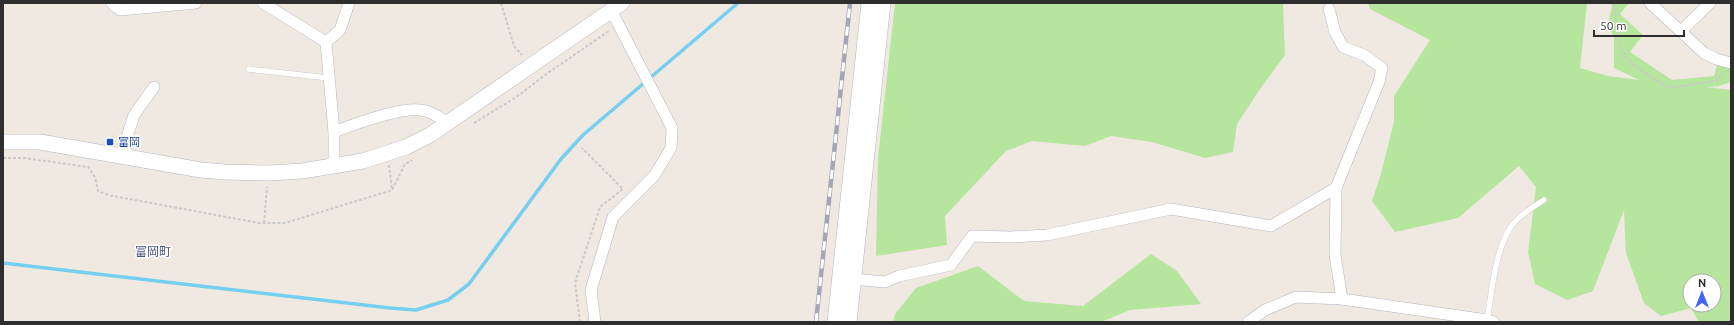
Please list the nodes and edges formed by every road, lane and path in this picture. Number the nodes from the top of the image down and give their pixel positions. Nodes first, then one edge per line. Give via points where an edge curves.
1 (112, 3) edge
2 (196, 3) edge
3 (263, 3) edge
4 (349, 3) edge
5 (501, 3) edge
6 (869, 3) edge
7 (883, 3) edge
8 (1615, 3) edge
9 (1650, 3) edge
10 (1710, 3) edge
11 (616, 7) edge
12 (1329, 9) dead end
13 (1681, 31) junction
14 (326, 42) junction
15 (531, 64) junction
16 (1728, 68) edge
17 (248, 69) dead end
18 (329, 78) junction
19 (154, 87) dead end
20 (447, 122) junction
21 (334, 132) junction
22 (3, 142) edge
23 (582, 148) dead end
24 (388, 154) junction
25 (125, 157) junction
26 (334, 166) junction
27 (269, 173) junction
28 (1336, 188) junction
29 (392, 190) dead end
30 (1544, 200) dead end
31 (264, 223) dead end
32 (853, 279) junction
33 (1342, 299) junction
34 (1490, 321) edge
35 (580, 322) edge
36 (595, 322) edge
37 (835, 322) edge
38 (849, 322) edge
39 (1248, 322) edge

1 - 2 street via 120,10
3 - 14 street
4 - 14 street via 340,30
5 - 15 path via 514,46
6 - 37 street
7 - 32 street
8 - 16 path via 1619,45 1628,60 1669,87 1718,80 1721,72
9 - 13 street
10 - 13 street
11 - 15 street
11 - 36 street via 672,128 671,148 654,176 613,217 591,290
12 - 28 street via 1335,32 1343,47 1364,55 1382,68 1379,82
13 - 16 street via 1704,53
14 - 18 street
15 - 20 street
17 - 18 lane
18 - 21 street
19 - 25 street via 134,115
20 - 21 street via 428,111 409,110 389,113
20 - 24 street via 430,135
21 - 26 street
22 - 25 street via 40,142
23 - 35 path via 623,189 600,207 574,283
24 - 26 street
24 - 29 path
25 - 27 street via 225,172
26 - 27 street
27 - 31 path
28 - 32 street via 1271,226 1170,209 1047,235 972,236 951,265 899,276 885,282
28 - 33 street via 1335,255
30 - 34 lane via 1524,213 1504,238 1497,263
32 - 38 street
33 - 34 street
33 - 39 street via 1296,297 1265,310

